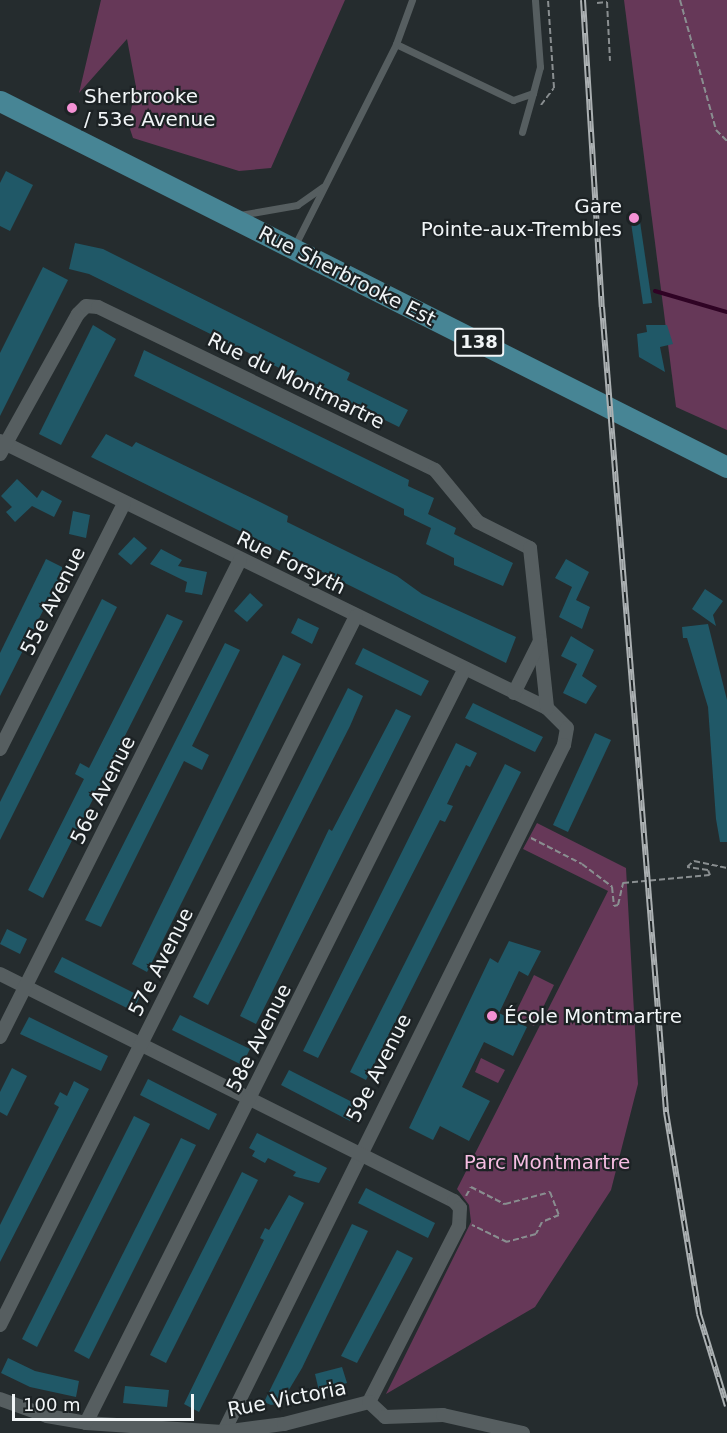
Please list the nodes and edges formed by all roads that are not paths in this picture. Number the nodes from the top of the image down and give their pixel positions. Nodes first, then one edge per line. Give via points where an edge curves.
1 (412, 0) edge
2 (535, 0) edge
3 (396, 44) junction
4 (533, 93) junction
5 (2, 108) edge
6 (522, 132) dead end
7 (326, 185) junction
8 (227, 215) junction
9 (293, 249) junction
10 (2, 446) edge
11 (727, 467) edge
12 (124, 503) junction
13 (240, 560) junction
14 (356, 616) junction
15 (541, 639) junction
16 (464, 670) junction
17 (514, 693) junction
18 (547, 708) junction
19 (564, 720) joint
20 (0, 749) edge
21 (0, 974) edge
22 (26, 986) junction
23 (0, 1037) edge
24 (141, 1046) junction
25 (250, 1099) junction
26 (358, 1154) junction
27 (0, 1325) edge
28 (0, 1399) edge
29 (369, 1402) junction
30 (86, 1423) junction
31 (223, 1433) edge
32 (523, 1433) edge

1 - 3 lane
2 - 4 lane via 540,67
3 - 4 lane via 513,100
3 - 7 lane
4 - 6 lane
5 - 8 main road, Rue Sherbrooke Est / 138
7 - 8 lane via 297,205 269,213
7 - 9 lane
8 - 9 main road, Rue Sherbrooke Est / 138
9 - 11 main road, Rue Sherbrooke Est / 138
10 - 12 street, Rue Forsyth
10 - 15 street, Rue du Montmartre via 78,314 86,306 98,307 442,475 478,522 530,548
12 - 13 street, Rue Forsyth
12 - 20 street, 55e Avenue
13 - 14 street, Rue Forsyth
13 - 22 street, 56e Avenue
14 - 16 street, Rue Forsyth
14 - 24 street, 57e Avenue
15 - 17 street
15 - 18 street, Rue du Montmartre
16 - 17 street, Rue Forsyth
16 - 25 street, 58e Avenue
17 - 18 street, Rue Forsyth
18 - 19 street, Rue Forsyth
19 - 26 street, 59e Avenue via 564,745
21 - 22 street
22 - 23 street, 56e Avenue
22 - 24 street
24 - 25 street
24 - 27 street, 57e Avenue
25 - 26 street
25 - 30 street, 58e Avenue
26 - 29 street via 462,1203 459,1226
26 - 31 street, 59e Avenue
28 - 30 street, Rue Victoria via 47,1416
29 - 31 street, Rue Victoria via 274,1426
29 - 32 street via 385,1417 443,1414
30 - 31 street, Rue Victoria

